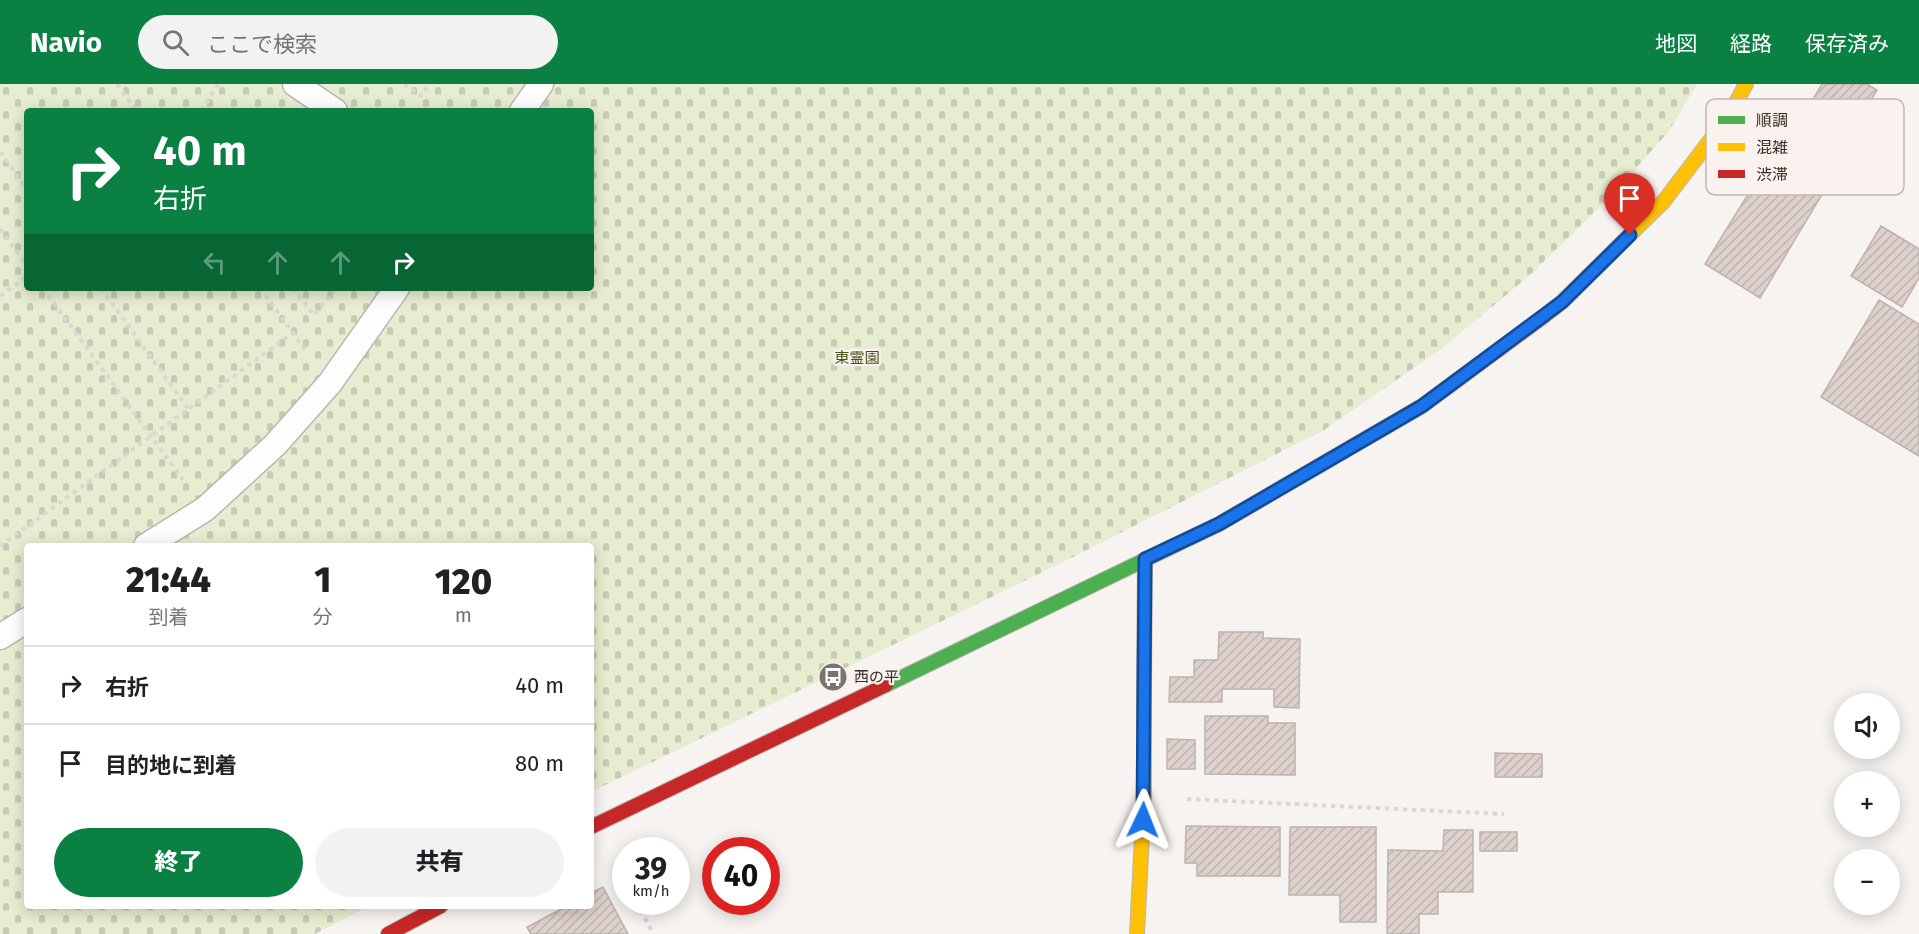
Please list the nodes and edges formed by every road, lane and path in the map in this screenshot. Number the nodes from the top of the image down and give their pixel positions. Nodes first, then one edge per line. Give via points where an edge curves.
1 (117, 84) edge
2 (218, 84) edge
3 (295, 84) edge
4 (404, 84) edge
5 (429, 84) edge
6 (541, 84) edge
7 (1746, 84) edge
8 (1738, 99) edge
9 (134, 108) edge
10 (204, 108) edge
11 (331, 108) edge
12 (524, 108) edge
13 (1706, 146) edge
14 (0, 152) edge
15 (24, 185) edge
16 (0, 229) edge
17 (5, 235) junction
18 (0, 238) edge
19 (24, 262) edge
20 (24, 278) edge
21 (45, 291) edge
22 (103, 291) edge
23 (262, 291) edge
24 (294, 291) edge
25 (334, 291) edge
26 (395, 291) edge
27 (0, 296) edge
28 (293, 333) junction
29 (330, 383) junction
30 (189, 410) junction
31 (152, 436) junction
32 (205, 509) junction
33 (151, 543) edge
34 (0, 546) edge
35 (1145, 559) junction
36 (24, 622) edge
37 (0, 637) edge
38 (1144, 797) junction
39 (1504, 814) dead end
40 (594, 825) edge
41 (435, 909) edge
42 (644, 915) edge
43 (388, 934) edge
44 (653, 934) edge
45 (1137, 934) edge

1 - 9 path
2 - 10 path
3 - 11 lane
4 - 5 path via 421,96
6 - 12 lane
7 - 8 street
13 - 35 street via 1664,201 1562,302 1422,406 1219,524
14 - 15 path
16 - 17 path
17 - 18 path
17 - 19 path
20 - 27 path
21 - 31 path
22 - 30 path
23 - 28 path
24 - 25 path via 314,315
26 - 29 lane
28 - 29 path
28 - 30 path
29 - 32 lane via 274,445
30 - 31 path
31 - 32 path
31 - 34 path
32 - 33 lane
35 - 38 street
35 - 40 street
36 - 37 lane
38 - 39 path
38 - 45 street
41 - 43 street
42 - 44 path

